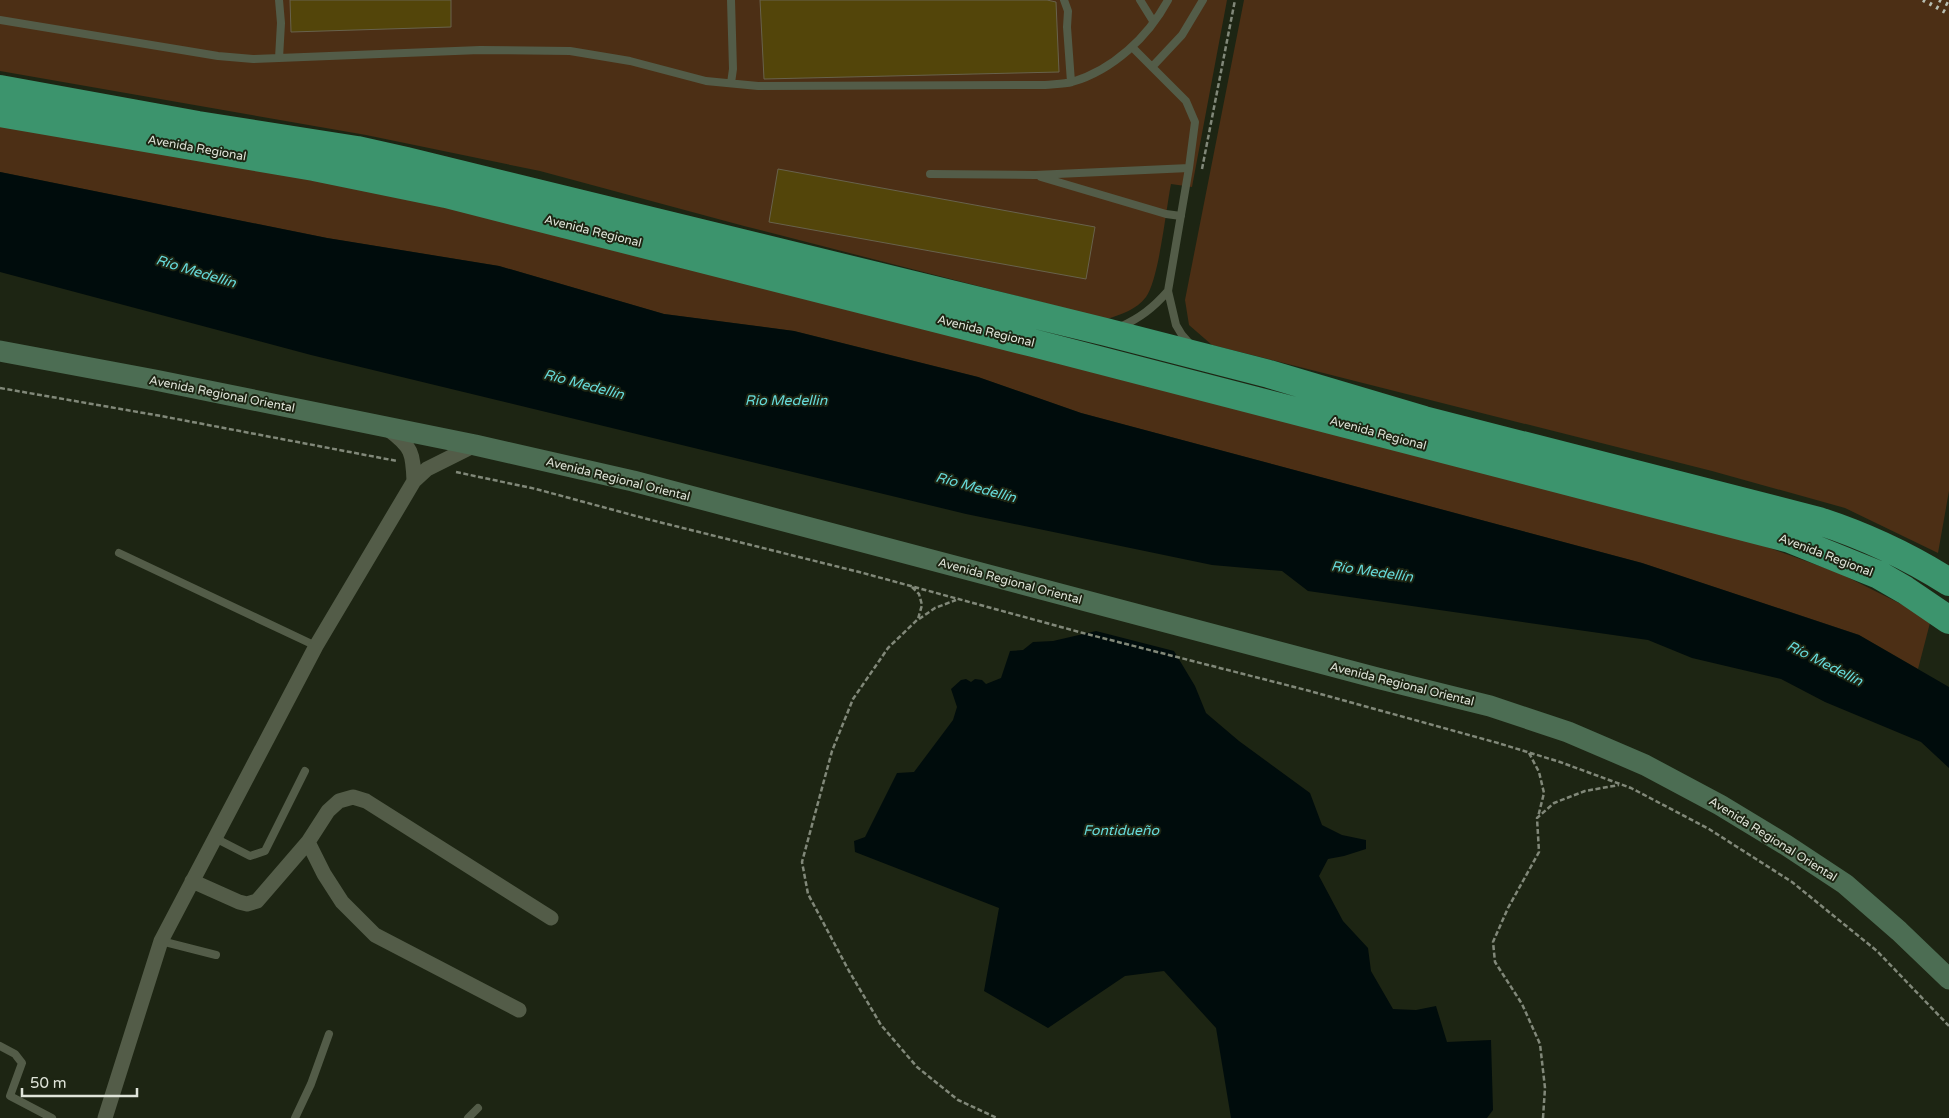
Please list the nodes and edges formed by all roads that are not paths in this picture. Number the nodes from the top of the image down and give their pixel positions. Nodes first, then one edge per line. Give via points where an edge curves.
1 (279, 0) edge
2 (731, 0) edge
3 (1064, 0) edge
4 (1140, 0) edge
5 (1168, 0) edge
6 (1203, 0) edge
7 (0, 20) edge
8 (1153, 22) junction
9 (1132, 48) junction
10 (279, 58) junction
11 (1152, 67) junction
12 (1071, 82) junction
13 (731, 83) junction
14 (0, 89) edge
15 (0, 114) edge
16 (1189, 168) junction
17 (930, 174) dead end
18 (1035, 175) junction
19 (1180, 216) junction
20 (1168, 292) junction
21 (1106, 332) junction
22 (0, 351) edge
23 (1202, 356) junction
24 (386, 427) junction
25 (475, 446) junction
26 (414, 481) junction
27 (119, 553) dead end
28 (1944, 579) edge
29 (1941, 614) edge
30 (316, 646) junction
31 (306, 771) dead end
32 (215, 838) junction
33 (308, 842) junction
34 (192, 881) junction
35 (551, 918) dead end
36 (161, 941) junction
37 (216, 955) dead end
38 (1949, 979) edge
39 (519, 1010) dead end
40 (329, 1034) dead end
41 (0, 1046) edge
42 (478, 1108) dead end
43 (52, 1118) edge
44 (105, 1118) edge
45 (294, 1118) edge
46 (468, 1118) edge

1 - 10 lane
2 - 13 lane
3 - 12 lane via 1068,11
4 - 8 lane
5 - 8 lane
6 - 11 lane via 1182,34
7 - 10 lane via 218,56
8 - 9 lane
9 - 11 lane
9 - 12 lane via 1096,72
10 - 13 lane via 480,50 570,51 630,61 706,81
11 - 16 lane via 1186,101 1195,122
12 - 13 lane via 1045,85 768,86
14 - 21 highway, Avenida Regional via 382,156 460,173
15 - 29 highway, Avenida Regional via 382,180 1023,340 1790,539 1879,575
16 - 18 lane
16 - 19 lane
17 - 18 lane
18 - 19 lane
19 - 20 lane
20 - 21 lane via 1139,318
20 - 23 lane via 1176,325
21 - 23 highway, Avenida Regional
22 - 24 main road, Avenida Regional Oriental
23 - 28 highway, Avenida Regional via 1424,420 1819,521 1883,546
24 - 25 main road, Avenida Regional Oriental
24 - 26 street via 405,441 412,456
25 - 26 street via 432,466
25 - 38 main road, Avenida Regional Oriental via 642,484 1490,706 1568,732 1645,765 1786,845 1845,884
26 - 30 street
27 - 30 lane
30 - 32 street
31 - 32 lane via 265,851 250,856
32 - 34 street
33 - 34 street via 257,901 239,902
33 - 35 street via 328,811 339,801 353,797 360,799
33 - 39 street via 342,902 375,935
34 - 36 street
36 - 37 lane
36 - 44 street
40 - 45 lane via 311,1084
41 - 43 lane via 15,1054 22,1063 10,1096
42 - 46 lane

